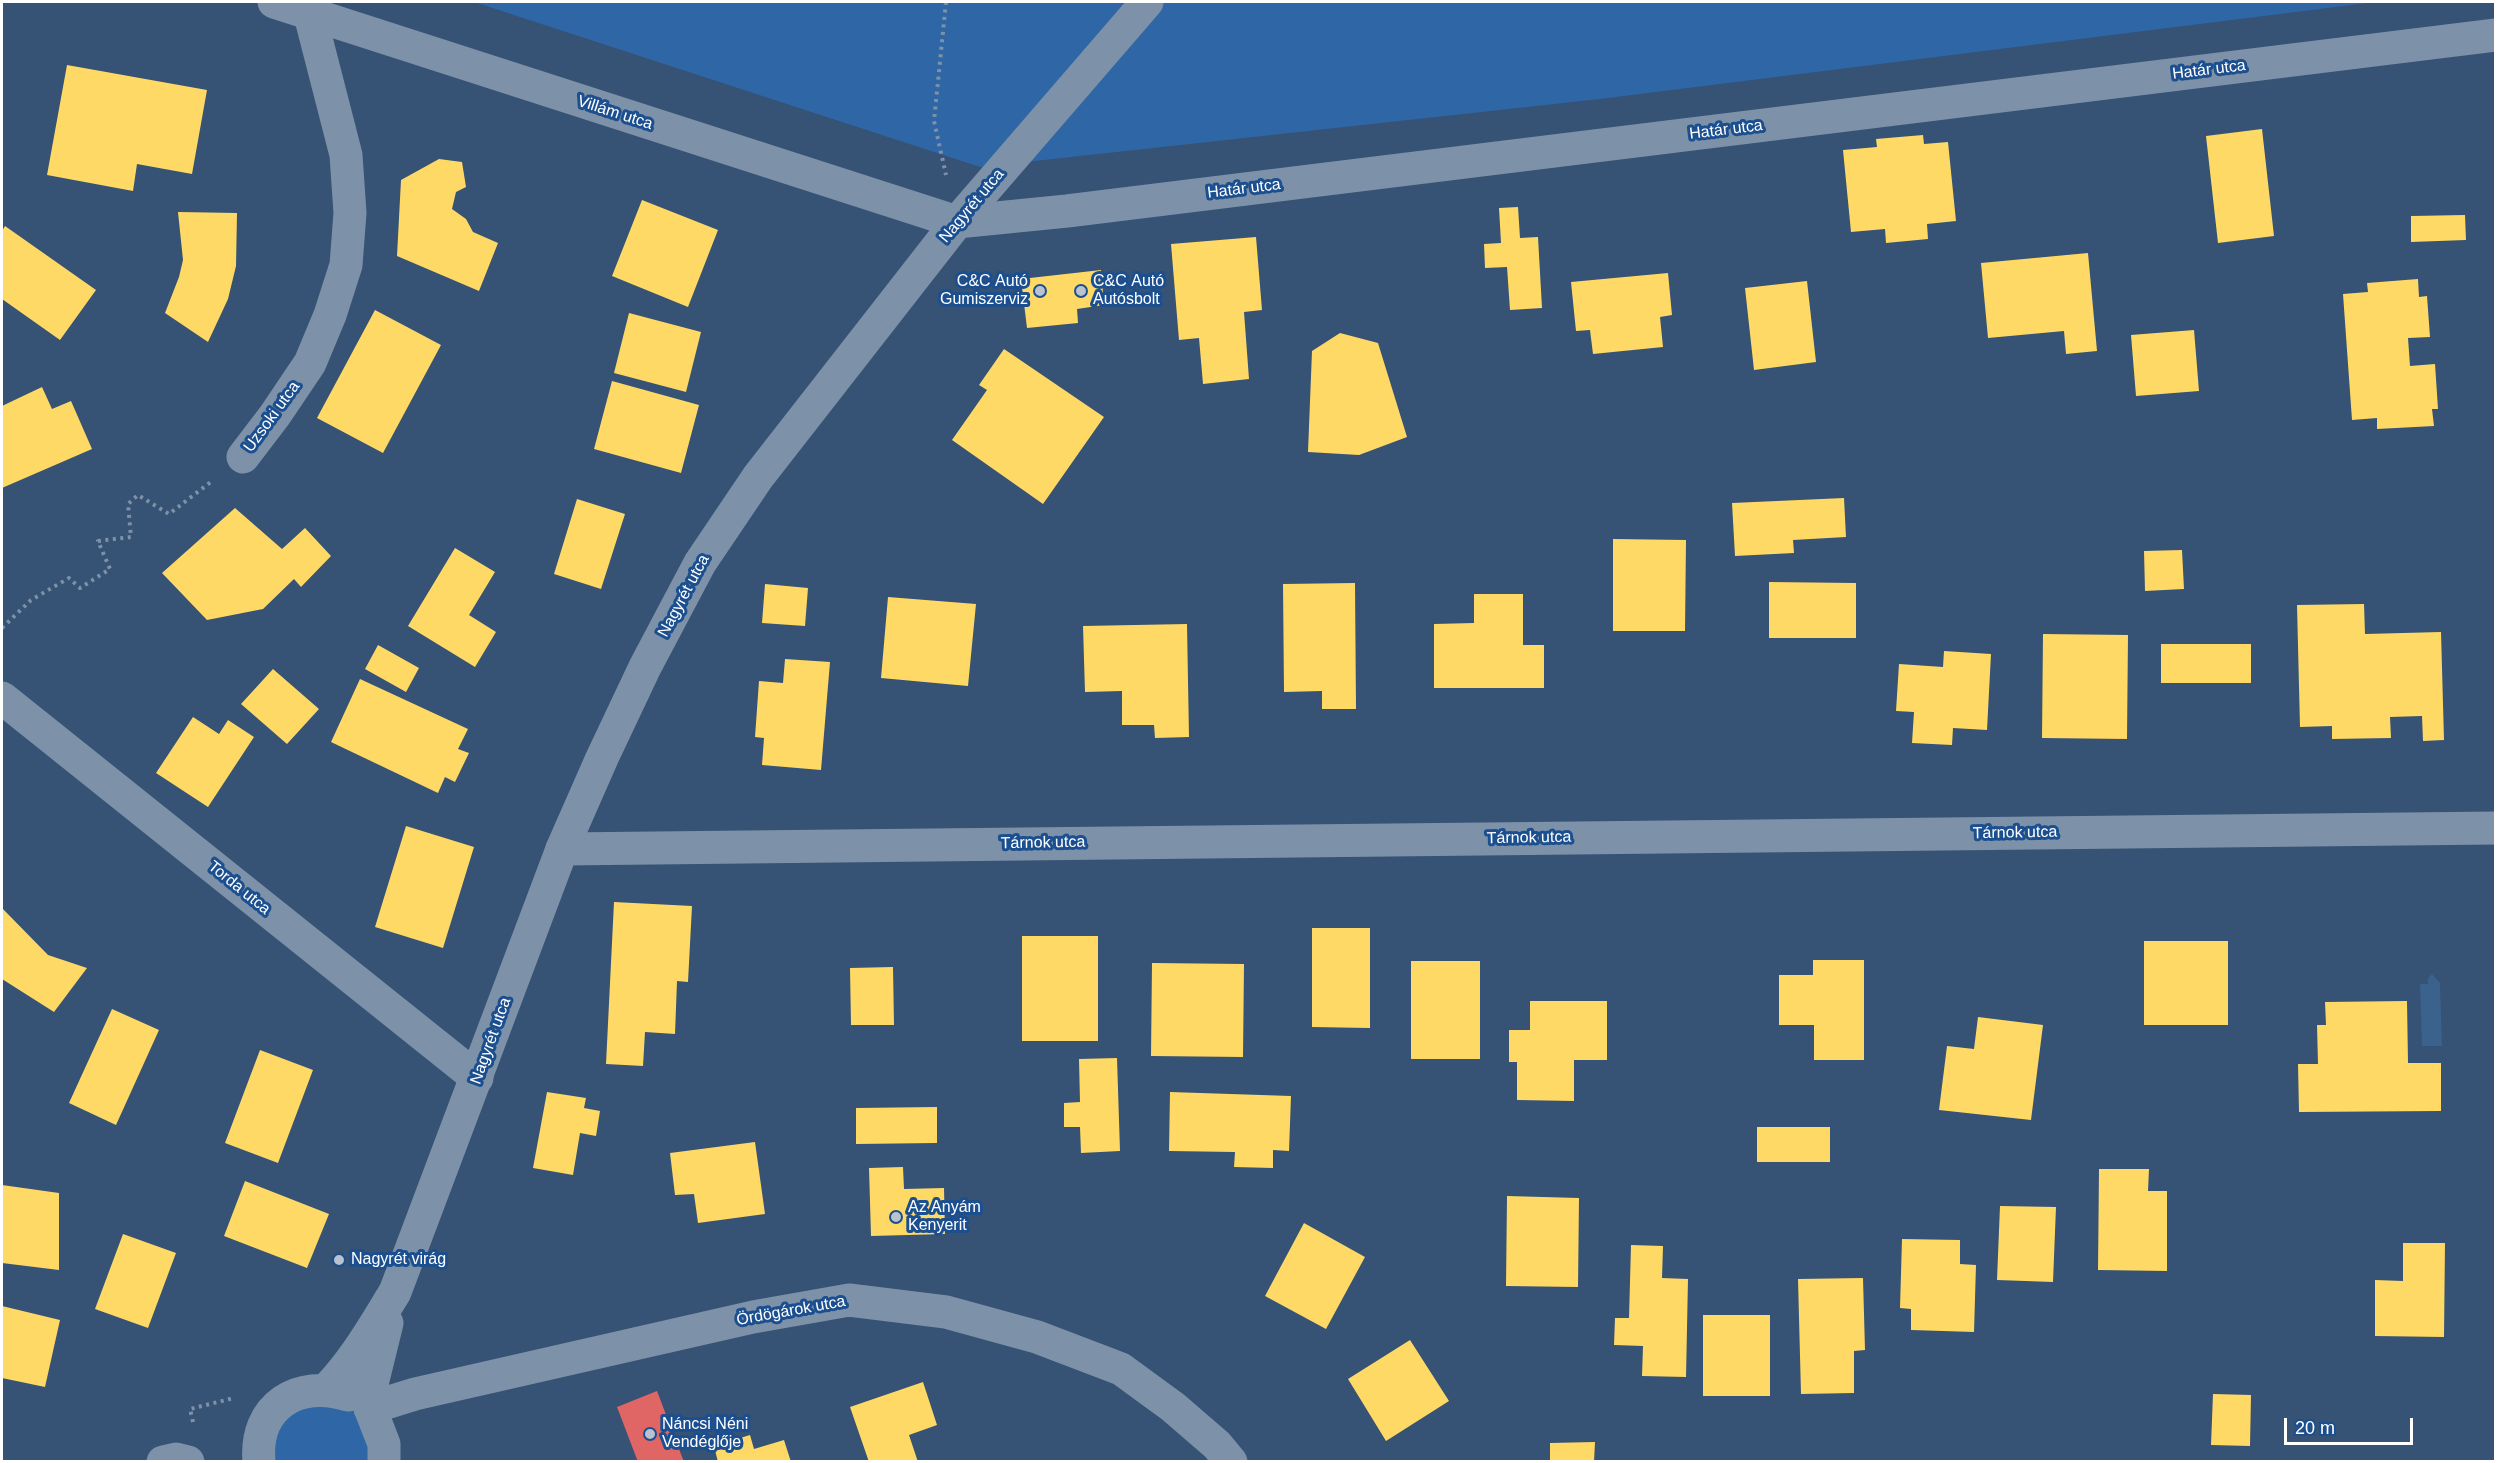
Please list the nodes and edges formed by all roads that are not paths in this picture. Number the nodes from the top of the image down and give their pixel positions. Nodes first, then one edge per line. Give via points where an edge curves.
1 (274, 2) edge
2 (1148, 2) edge
3 (310, 15) junction
4 (2496, 35) edge
5 (957, 222) junction
6 (243, 457) road end
7 (2, 699) edge
8 (2496, 828) edge
9 (562, 849) junction
10 (477, 1077) junction
11 (395, 1292) junction
12 (380, 1353) junction
13 (458, 1384) junction
14 (327, 1389) junction
15 (415, 1394) junction
16 (370, 1408) junction
17 (384, 1453) edge
18 (164, 1461) edge
19 (188, 1461) edge
20 (258, 1461) edge
21 (1231, 1461) edge

1 - 3 street, Villám utca
2 - 5 street, Nagyrét utca
3 - 5 street, Villám utca
3 - 6 street, Uzsoki utca via 346,155 350,213 346,265 310,363
4 - 5 street, Határ utca
5 - 9 street, Nagyrét utca via 758,477 700,563 645,667
7 - 10 street, Torda utca
8 - 9 street, Tárnok utca
9 - 10 street, Nagyrét utca
10 - 11 street, Nagyrét utca
11 - 12 street, Nagyrét utca
11 - 14 street, Nagyrét utca via 361,1347
12 - 15 street via 395,1383
12 - 16 street, Nagyrét utca
13 - 15 street, Ördögárok utca
13 - 17 street, Ördögárok utca via 394,1425
13 - 21 street, Ördögárok utca via 753,1317 849,1300 946,1312 1037,1337 1121,1369 1173,1407
14 - 16 street
14 - 20 street via 288,1397 273,1410 262,1427
15 - 16 street, Ördögárok utca
16 - 17 street, Nagyrét utca
18 - 19 street

